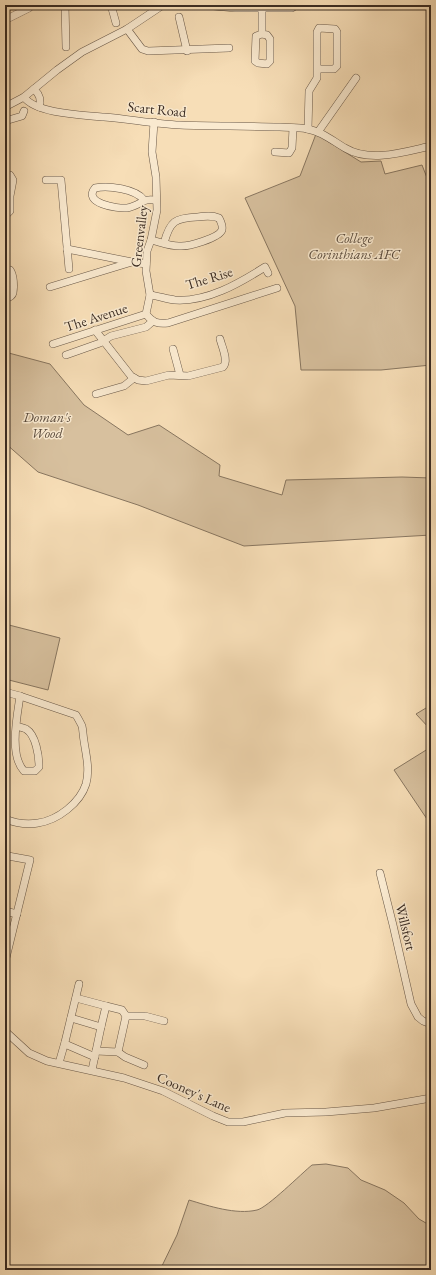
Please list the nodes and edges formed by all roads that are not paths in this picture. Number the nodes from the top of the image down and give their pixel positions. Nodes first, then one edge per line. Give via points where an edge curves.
1 (31, 5) edge
2 (65, 5) edge
3 (111, 5) edge
4 (163, 5) edge
5 (203, 5) edge
6 (296, 5) edge
7 (262, 8) junction
8 (179, 17) dead end
9 (5, 20) edge
10 (116, 24) dead end
11 (127, 29) junction
12 (262, 34) dead end
13 (66, 47) dead end
14 (229, 48) dead end
15 (187, 51) junction
16 (317, 69) junction
17 (356, 78) dead end
18 (34, 89) junction
19 (24, 97) junction
20 (5, 107) edge
21 (39, 107) junction
22 (24, 111) dead end
23 (5, 121) edge
24 (154, 122) junction
25 (293, 128) junction
26 (308, 129) junction
27 (318, 132) junction
28 (431, 146) edge
29 (275, 152) dead end
30 (5, 176) edge
31 (46, 180) dead end
32 (144, 200) junction
33 (156, 200) junction
34 (5, 216) edge
35 (151, 240) junction
36 (164, 243) junction
37 (67, 249) junction
38 (132, 262) junction
39 (146, 264) junction
40 (5, 269) edge
41 (69, 269) dead end
42 (268, 273) dead end
43 (50, 287) dead end
44 (277, 288) dead end
45 (150, 295) junction
46 (5, 299) edge
47 (146, 314) junction
48 (155, 322) junction
49 (96, 330) junction
50 (220, 339) dead end
51 (104, 341) junction
52 (53, 344) dead end
53 (173, 349) dead end
54 (66, 355) dead end
55 (180, 375) junction
56 (134, 378) junction
57 (96, 394) dead end
58 (5, 692) edge
59 (20, 696) junction
60 (16, 726) junction
61 (5, 819) edge
62 (8, 856) dead end
63 (380, 873) dead end
64 (5, 912) edge
65 (17, 914) junction
66 (7, 948) edge
67 (5, 962) edge
68 (79, 984) dead end
69 (76, 998) junction
70 (106, 1006) junction
71 (126, 1016) junction
72 (71, 1018) junction
73 (164, 1021) dead end
74 (431, 1024) edge
75 (101, 1027) junction
76 (5, 1031) edge
77 (65, 1044) junction
78 (118, 1052) junction
79 (96, 1054) junction
80 (59, 1063) junction
81 (144, 1065) dead end
82 (92, 1070) junction
83 (431, 1098) edge

1 - 9 street
2 - 13 street
3 - 10 street
4 - 11 street
5 - 7 street
6 - 7 street via 292,8
7 - 12 street
8 - 15 street
11 - 15 street via 142,49
11 - 18 street via 82,52
14 - 15 street
16 - 16 street via 334,69 337,66 338,32 335,29 319,28 317,32
16 - 26 street via 317,78 309,91
17 - 27 street
18 - 19 street
18 - 21 street via 40,97
19 - 20 street
19 - 21 street, Scart Road
21 - 24 street, Scart Road via 66,114
22 - 23 street via 22,116
24 - 25 street, Scart Road via 177,125
24 - 33 street, Greenvalley via 152,152
25 - 26 street, Scart Road
25 - 29 street via 292,148 289,153
26 - 27 street, Scart Road
27 - 28 street, Scart Road via 346,149 365,154 388,155
30 - 34 street via 10,175 12,180 10,211
31 - 37 street via 61,180
32 - 32 street via 139,195 113,187 95,188 92,194 92,198 97,202 119,208 138,205
32 - 33 street
33 - 35 street, Greenvalley via 157,210
35 - 36 street
35 - 39 street, Greenvalley
36 - 36 street via 172,223 183,217 214,216 219,218 222,225 222,231 218,236 201,242 185,246
37 - 38 street
37 - 41 street
38 - 39 street
38 - 43 street
39 - 45 street, Greenvalley
40 - 46 street via 13,274 12,294
42 - 45 street, The Rise via 264,267 236,285 188,300
44 - 48 street via 168,323
45 - 47 street, Greenvalley
47 - 48 street
47 - 49 street, The Avenue
48 - 51 street via 146,327 111,336
49 - 51 street
49 - 52 street, The Avenue
50 - 55 street via 226,361 223,368 188,376
51 - 54 street
51 - 56 street
53 - 55 street
55 - 56 street via 168,375 146,381
56 - 57 street via 124,386
58 - 59 street
59 - 60 street
59 - 61 street via 76,715 82,726 88,769 86,785 81,794 62,813 49,821 38,824
60 - 60 street via 16,755 19,766 24,771 35,771 39,767 38,753 32,737 27,729
62 - 65 street via 30,860
63 - 74 street, Willsfort via 411,1004 418,1017
64 - 65 street
65 - 66 street
66 - 67 street
68 - 69 street
69 - 70 street
69 - 72 street
70 - 71 street via 122,1010
70 - 75 street
71 - 73 street via 145,1016
71 - 78 street
72 - 75 street
72 - 77 street
75 - 79 street
76 - 80 street, Cooney's Lane via 29,1053
77 - 79 street
77 - 80 street
78 - 79 street
78 - 81 street
79 - 82 street
80 - 82 street, Cooney's Lane
82 - 83 street, Cooney's Lane via 163,1091 221,1120 235,1123 285,1113 374,1108

